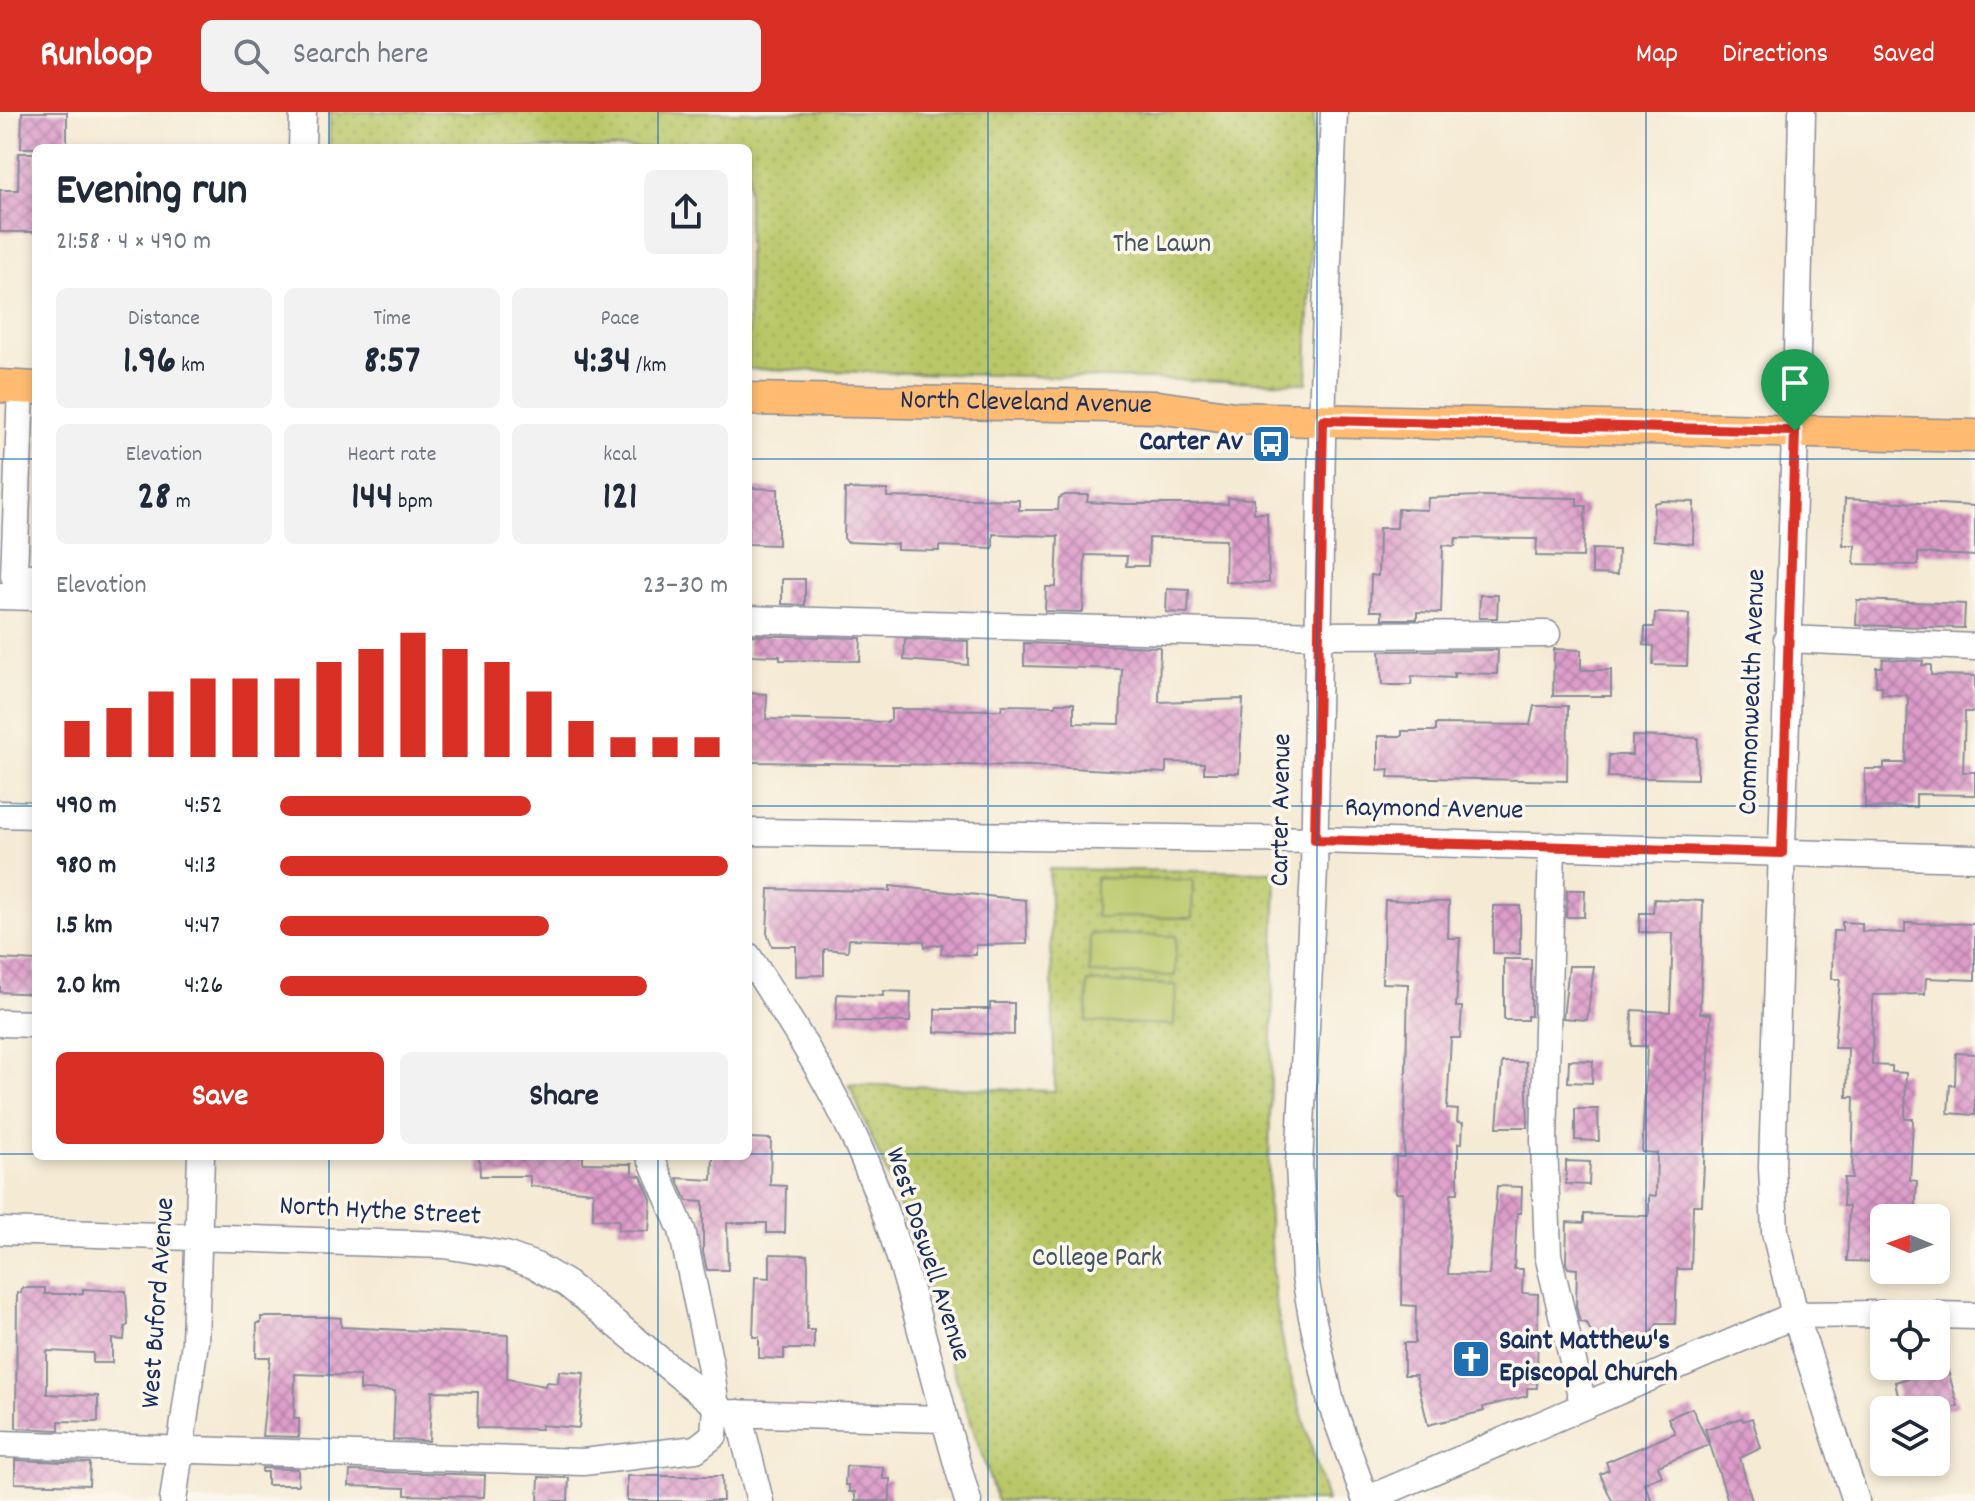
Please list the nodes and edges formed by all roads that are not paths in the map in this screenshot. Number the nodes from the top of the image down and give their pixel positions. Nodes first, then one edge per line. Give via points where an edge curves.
1 (303, 112) edge
2 (1334, 112) edge
3 (1802, 112) edge
4 (302, 144) edge
5 (19, 387) edge
6 (752, 399) edge
7 (1323, 420) junction
8 (1795, 431) junction
9 (1975, 436) edge
10 (27, 460) edge
11 (32, 577) edge
12 (0, 596) edge
13 (32, 597) edge
14 (752, 619) edge
15 (1547, 634) dead end
16 (1319, 635) junction
17 (1787, 639) junction
18 (1975, 647) edge
19 (0, 814) edge
20 (32, 815) edge
21 (752, 832) edge
22 (1315, 840) junction
23 (1552, 846) junction
24 (1782, 853) junction
25 (1975, 858) edge
26 (752, 962) edge
27 (0, 1023) edge
28 (32, 1024) edge
29 (201, 1160) edge
30 (652, 1160) edge
31 (0, 1231) edge
32 (197, 1236) junction
33 (1870, 1314) edge
34 (1795, 1315) junction
35 (1950, 1315) edge
36 (1975, 1316) edge
37 (1583, 1404) junction
38 (727, 1410) junction
39 (943, 1419) junction
40 (0, 1444) edge
41 (181, 1451) junction
42 (1366, 1500) edge
43 (173, 1501) edge
44 (760, 1501) edge
45 (968, 1501) edge
46 (1856, 1501) edge

1 - 4 street
2 - 7 street, Carter Avenue
3 - 8 street, Commonwealth Avenue
5 - 10 street
6 - 7 main road, North Cleveland Avenue via 1158,407 1234,418
7 - 8 main road, North Cleveland Avenue
7 - 16 street, Carter Avenue
8 - 9 main road, North Cleveland Avenue
8 - 17 street, Commonwealth Avenue
10 - 11 street via 14,576
12 - 13 street
14 - 16 street
15 - 16 street
16 - 22 street, Carter Avenue
17 - 18 street
17 - 24 street, Commonwealth Avenue
19 - 20 street
21 - 22 street, Raymond Avenue
22 - 23 street, Raymond Avenue
22 - 42 street, Carter Avenue via 1299,1165 1305,1277 1331,1403
23 - 24 street, Raymond Avenue
23 - 37 street via 1544,1141 1548,1255
24 - 25 street, Raymond Avenue
24 - 34 street, Commonwealth Avenue via 1772,1167 1775,1232
26 - 39 street, West Doswell Avenue via 806,1045 863,1157 897,1250
27 - 28 street
29 - 32 street, West Buford Avenue
30 - 38 street via 682,1230
31 - 32 street, North Hythe Street
32 - 38 street, North Hythe Street via 444,1245 506,1255 567,1284
32 - 41 street, West Buford Avenue via 195,1342
33 - 34 street
34 - 37 street
34 - 46 street, Commonwealth Avenue
35 - 36 street
37 - 42 street
38 - 39 street
38 - 41 street via 714,1435 696,1449 614,1461
38 - 44 street
39 - 45 street, West Doswell Avenue
40 - 41 street
41 - 43 street, West Buford Avenue

